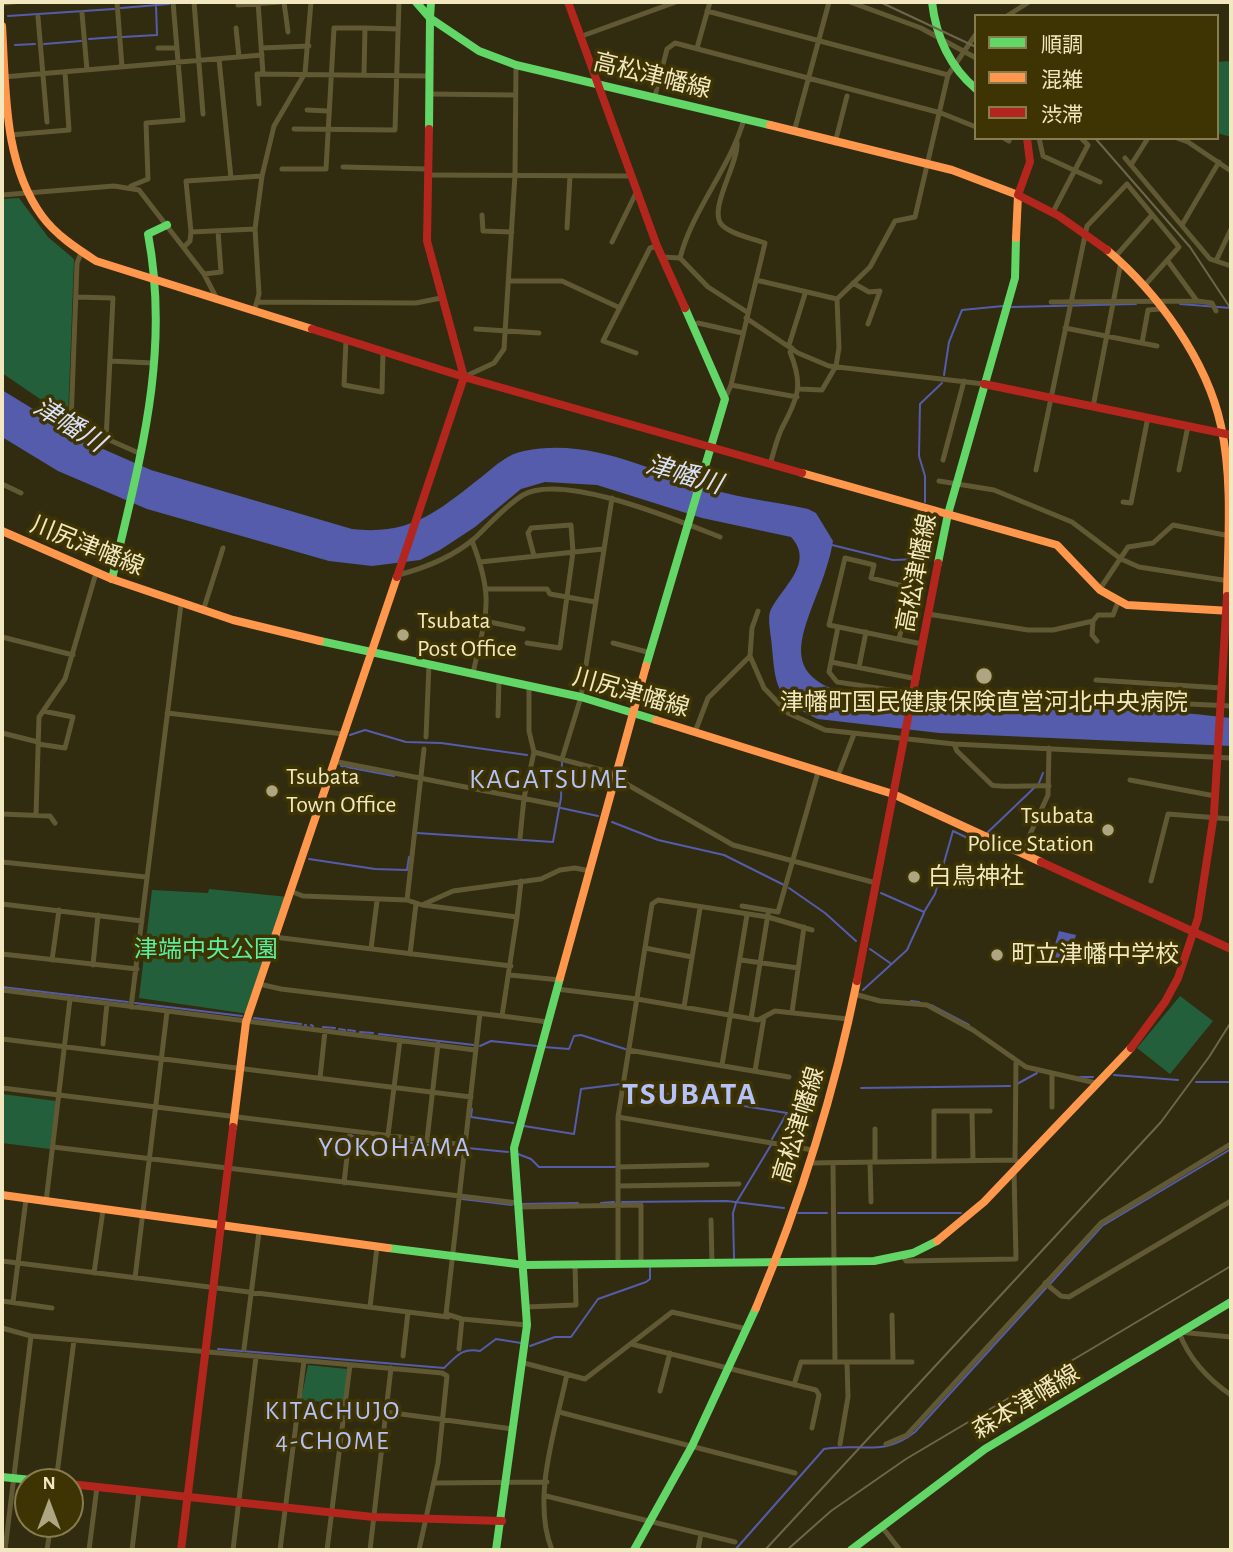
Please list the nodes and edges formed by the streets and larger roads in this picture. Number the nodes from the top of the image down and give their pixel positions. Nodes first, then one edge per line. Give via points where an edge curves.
1 (14, 2) edge
2 (117, 2) edge
3 (173, 2) edge
4 (194, 2) edge
5 (258, 2) edge
6 (282, 2) edge
7 (311, 2) edge
8 (398, 2) edge
9 (416, 2) edge
10 (431, 2) edge
11 (568, 2) edge
12 (649, 2) edge
13 (676, 2) edge
14 (710, 2) edge
15 (829, 2) edge
16 (850, 2) edge
17 (932, 2) edge
18 (1029, 2) edge
19 (2, 3) edge
20 (238, 5) dead end
21 (653, 10) junction
22 (707, 11) junction
23 (82, 13) dead end
24 (1010, 14) edge
25 (38, 17) dead end
26 (430, 18) junction
27 (2, 26) edge
28 (236, 28) dead end
29 (365, 28) junction
30 (398, 29) junction
31 (288, 32) dead end
32 (582, 36) junction
33 (974, 36) edge
34 (818, 41) junction
35 (309, 46) junction
36 (158, 48) dead end
37 (177, 48) junction
38 (697, 48) junction
39 (962, 51) junction
40 (262, 52) junction
41 (239, 57) junction
42 (974, 57) edge
43 (219, 59) junction
44 (199, 60) junction
45 (178, 62) junction
46 (516, 65) junction
47 (122, 67) junction
48 (87, 70) junction
49 (65, 72) junction
50 (305, 73) junction
51 (330, 73) junction
52 (42, 74) junction
53 (263, 74) junction
54 (364, 74) junction
55 (397, 75) junction
56 (948, 75) junction
57 (430, 76) junction
58 (4, 77) edge
59 (808, 78) junction
60 (596, 83) junction
61 (974, 87) edge
62 (429, 94) junction
63 (515, 95) junction
64 (655, 96) junction
65 (847, 96) dead end
66 (259, 104) dead end
67 (307, 110) dead end
68 (328, 111) junction
69 (941, 113) junction
70 (203, 114) dead end
71 (744, 119) junction
72 (47, 122) dead end
73 (974, 126) edge
74 (294, 129) dead end
75 (328, 131) junction
76 (794, 132) junction
77 (10, 135) junction
78 (1027, 140) edge
79 (1039, 140) edge
80 (1082, 140) edge
81 (1147, 140) edge
82 (1180, 140) edge
83 (737, 142) junction
84 (835, 143) junction
85 (1125, 158) dead end
86 (1219, 162) junction
87 (927, 164) junction
88 (1131, 165) junction
89 (343, 167) dead end
90 (282, 169) dead end
91 (1077, 170) junction
92 (1231, 171) edge
93 (427, 172) junction
94 (515, 175) junction
95 (262, 176) junction
96 (569, 176) junction
97 (632, 176) junction
98 (231, 178) junction
99 (1100, 182) dead end
100 (131, 186) junction
101 (637, 191) junction
102 (27, 193) junction
103 (2, 195) edge
104 (1018, 195) junction
105 (1054, 210) junction
106 (482, 215) dead end
107 (1152, 215) junction
108 (167, 225) junction
109 (1182, 225) junction
110 (567, 228) dead end
111 (255, 229) junction
112 (1231, 229) edge
113 (218, 231) junction
114 (191, 232) junction
115 (512, 232) junction
116 (1085, 232) junction
117 (612, 242) dead end
118 (657, 246) junction
119 (184, 247) junction
120 (81, 253) junction
121 (662, 257) junction
122 (680, 258) junction
123 (1118, 259) junction
124 (1167, 260) junction
125 (1216, 261) junction
126 (1231, 266) edge
127 (204, 274) junction
128 (755, 280) junction
129 (510, 281) junction
130 (157, 282) junction
131 (853, 283) junction
132 (1144, 286) junction
133 (804, 294) junction
134 (76, 296) junction
135 (441, 298) junction
136 (837, 299) junction
137 (217, 300) junction
138 (1197, 301) junction
139 (257, 302) junction
140 (1051, 302) dead end
141 (1113, 303) junction
142 (1071, 304) junction
143 (1157, 304) junction
144 (1214, 308) dead end
145 (620, 309) junction
146 (254, 312) junction
147 (747, 315) junction
148 (868, 324) dead end
149 (692, 325) junction
150 (1065, 328) junction
151 (476, 329) dead end
152 (506, 331) junction
153 (539, 333) dead end
154 (742, 333) junction
155 (1107, 336) junction
156 (346, 340) junction
157 (1142, 343) junction
158 (1157, 345) dead end
159 (790, 347) junction
160 (383, 352) junction
161 (636, 353) dead end
162 (110, 361) junction
163 (153, 363) junction
164 (836, 366) junction
165 (464, 377) junction
166 (964, 381) junction
167 (984, 384) junction
168 (731, 385) junction
169 (800, 389) junction
170 (796, 397) junction
171 (1049, 398) junction
172 (725, 399) junction
173 (1093, 407) junction
174 (1148, 417) junction
175 (1188, 426) junction
176 (1227, 434) edge
177 (106, 440) junction
178 (710, 447) junction
179 (140, 456) junction
180 (943, 460) dead end
181 (770, 464) junction
182 (1036, 470) dead end
183 (1180, 470) dead end
184 (939, 481) dead end
185 (2, 484) edge
186 (957, 484) junction
187 (21, 493) dead end
188 (612, 498) junction
189 (1123, 502) dead end
190 (923, 507) junction
191 (948, 514) junction
192 (690, 525) junction
193 (2, 531) edge
194 (1231, 536) edge
195 (720, 537) dead end
196 (472, 541) junction
197 (223, 548) dead end
198 (603, 549) junction
199 (573, 552) junction
200 (916, 555) dead end
201 (534, 556) junction
202 (1121, 559) junction
203 (480, 562) junction
204 (96, 573) junction
205 (398, 573) junction
206 (112, 579) junction
207 (1228, 581) junction
208 (487, 589) junction
209 (1100, 589) junction
210 (568, 597) junction
211 (1118, 601) junction
212 (595, 602) junction
213 (181, 604) junction
214 (203, 611) junction
215 (758, 611) dead end
216 (1230, 611) edge
217 (928, 614) junction
218 (485, 621) junction
219 (1093, 621) junction
220 (838, 627) junction
221 (523, 629) dead end
222 (866, 632) junction
223 (2, 637) edge
224 (899, 639) junction
225 (1097, 641) dead end
226 (527, 643) dead end
227 (613, 643) dead end
228 (922, 644) junction
229 (370, 652) junction
230 (651, 653) junction
231 (73, 655) junction
232 (750, 656) junction
233 (831, 662) junction
234 (429, 664) junction
235 (859, 667) junction
236 (472, 674) junction
237 (499, 679) junction
238 (917, 679) junction
239 (1096, 680) dead end
240 (528, 686) junction
241 (1222, 688) junction
242 (914, 693) junction
243 (581, 697) junction
244 (1221, 706) junction
245 (1231, 706) edge
246 (43, 711) junction
247 (633, 712) junction
248 (167, 713) junction
249 (498, 716) dead end
250 (695, 732) junction
251 (2, 733) edge
252 (343, 734) junction
253 (854, 734) junction
254 (905, 736) junction
255 (426, 737) dead end
256 (38, 743) junction
257 (954, 744) junction
258 (1049, 748) junction
259 (424, 749) dead end
260 (534, 752) junction
261 (1219, 756) junction
262 (1231, 758) edge
263 (562, 760) junction
264 (333, 761) junction
265 (818, 772) junction
266 (617, 776) junction
267 (419, 777) junction
268 (837, 778) junction
269 (1130, 780) dead end
270 (1049, 786) junction
271 (893, 794) junction
272 (1214, 796) junction
273 (524, 798) junction
274 (557, 805) dead end
275 (2, 814) edge
276 (36, 815) junction
277 (1212, 817) junction
278 (1231, 818) edge
279 (55, 823) dead end
280 (520, 838) dead end
281 (1021, 853) junction
282 (2, 862) edge
283 (795, 862) junction
284 (591, 872) junction
285 (146, 877) junction
286 (521, 881) junction
287 (1151, 881) dead end
288 (876, 883) junction
289 (290, 891) junction
290 (407, 900) junction
291 (377, 901) junction
292 (2, 904) edge
293 (419, 905) junction
294 (742, 906) dead end
295 (699, 908) junction
296 (59, 910) junction
297 (768, 914) junction
298 (98, 915) junction
299 (747, 915) junction
300 (517, 917) junction
301 (142, 921) junction
302 (804, 927) junction
303 (812, 930) dead end
304 (1196, 933) junction
305 (274, 937) junction
306 (645, 948) junction
307 (371, 949) junction
308 (1231, 949) edge
309 (2, 954) edge
310 (410, 954) junction
311 (692, 957) junction
312 (52, 960) junction
313 (741, 960) junction
314 (761, 963) junction
315 (93, 965) junction
316 (511, 966) junction
317 (798, 968) junction
318 (136, 969) junction
319 (510, 975) junction
320 (259, 984) junction
321 (558, 985) junction
322 (2, 990) edge
323 (854, 994) junction
324 (70, 999) junction
325 (637, 999) junction
326 (107, 1003) junction
327 (131, 1007) junction
328 (684, 1007) junction
329 (167, 1012) junction
330 (792, 1012) junction
331 (480, 1013) junction
332 (731, 1015) junction
333 (502, 1016) junction
334 (764, 1017) junction
335 (751, 1019) junction
336 (848, 1019) junction
337 (246, 1022) junction
338 (548, 1022) junction
339 (325, 1031) junction
340 (2, 1039) edge
341 (400, 1040) junction
342 (438, 1044) junction
343 (103, 1045) dead end
344 (64, 1046) junction
345 (476, 1047) junction
346 (628, 1051) junction
347 (161, 1058) junction
348 (1016, 1060) junction
349 (722, 1066) junction
350 (239, 1068) junction
351 (755, 1071) junction
352 (1052, 1074) junction
353 (789, 1077) dead end
354 (320, 1078) junction
355 (1096, 1083) junction
356 (394, 1087) junction
357 (2, 1088) edge
358 (432, 1092) junction
359 (58, 1095) junction
360 (471, 1097) junction
361 (156, 1107) junction
362 (1052, 1107) dead end
363 (990, 1111) dead end
364 (972, 1112) junction
365 (233, 1116) junction
366 (618, 1117) junction
367 (875, 1129) dead end
368 (350, 1131) junction
369 (388, 1135) junction
370 (427, 1140) junction
371 (1231, 1144) edge
372 (465, 1145) junction
373 (53, 1147) junction
374 (813, 1150) junction
375 (149, 1160) junction
376 (934, 1161) junction
377 (973, 1161) junction
378 (873, 1162) junction
379 (809, 1163) junction
380 (833, 1163) junction
381 (1016, 1164) junction
382 (706, 1165) dead end
383 (618, 1167) junction
384 (226, 1168) junction
385 (344, 1183) junction
386 (739, 1184) dead end
387 (618, 1186) junction
388 (2, 1195) edge
389 (459, 1197) junction
390 (26, 1199) junction
391 (1231, 1201) edge
392 (46, 1202) junction
393 (871, 1202) dead end
394 (518, 1205) junction
395 (618, 1205) junction
396 (103, 1210) junction
397 (143, 1217) junction
398 (711, 1220) dead end
399 (220, 1227) junction
400 (259, 1232) junction
401 (377, 1247) junction
402 (451, 1256) junction
403 (903, 1256) junction
404 (2, 1261) edge
405 (833, 1262) junction
406 (18, 1263) junction
407 (575, 1264) junction
408 (618, 1264) junction
409 (642, 1264) junction
410 (712, 1264) junction
411 (774, 1264) junction
412 (525, 1265) junction
413 (94, 1273) junction
414 (135, 1278) junction
415 (1047, 1285) dead end
416 (213, 1289) junction
417 (251, 1293) junction
418 (2, 1301) edge
419 (1231, 1302) edge
420 (13, 1303) junction
421 (370, 1307) junction
422 (526, 1307) junction
423 (52, 1308) dead end
424 (408, 1312) junction
425 (892, 1315) dead end
426 (447, 1317) junction
427 (461, 1319) junction
428 (527, 1325) junction
429 (2, 1328) edge
430 (747, 1329) junction
431 (1179, 1332) junction
432 (32, 1336) junction
433 (1231, 1337) edge
434 (74, 1340) junction
435 (631, 1344) junction
436 (244, 1349) dead end
437 (459, 1349) dead end
438 (205, 1351) junction
439 (670, 1353) junction
440 (403, 1356) dead end
441 (256, 1357) junction
442 (304, 1361) junction
443 (835, 1362) junction
444 (847, 1362) junction
445 (893, 1362) junction
446 (912, 1362) dead end
447 (524, 1363) junction
448 (350, 1365) junction
449 (391, 1368) junction
450 (729, 1369) junction
451 (567, 1374) junction
452 (794, 1385) junction
453 (660, 1391) dead end
454 (1231, 1395) edge
455 (386, 1412) junction
456 (559, 1412) junction
457 (443, 1417) junction
458 (812, 1428) dead end
459 (513, 1429) junction
460 (840, 1444) dead end
461 (886, 1444) dead end
462 (692, 1446) junction
463 (15, 1468) edge
464 (55, 1468) edge
465 (795, 1474) dead end
466 (2, 1477) edge
467 (14, 1478) joint
468 (547, 1482) junction
469 (434, 1483) junction
470 (507, 1483) junction
471 (84, 1486) edge
472 (97, 1487) junction
473 (139, 1492) junction
474 (546, 1496) junction
475 (187, 1497) junction
476 (239, 1503) junction
477 (285, 1507) junction
478 (332, 1512) junction
479 (373, 1517) junction
480 (427, 1520) junction
481 (502, 1521) junction
482 (650, 1522) junction
483 (882, 1527) junction
484 (701, 1534) junction
485 (735, 1542) dead end
486 (5, 1550) edge
487 (89, 1550) edge
488 (132, 1550) edge
489 (181, 1550) edge
490 (233, 1550) edge
491 (280, 1550) edge
492 (327, 1550) edge
493 (370, 1550) edge
494 (419, 1550) edge
495 (496, 1550) edge
496 (552, 1550) edge
497 (634, 1550) edge
498 (698, 1550) edge
499 (851, 1550) edge
500 (900, 1550) edge

1 - 19 street
2 - 47 street
3 - 37 street
4 - 44 street
5 - 6 street
5 - 20 street
5 - 40 street
6 - 31 street
7 - 35 street
8 - 30 street
9 - 26 street, 高松津幡線
10 - 26 street
11 - 32 street
12 - 21 street
13 - 21 street
14 - 22 street
15 - 34 street
16 - 39 street via 920,28
17 - 61 street via 945,53
18 - 24 street
21 - 32 street
22 - 34 street
22 - 38 street
23 - 48 street
25 - 52 street
26 - 46 street, 高松津幡線 via 479,51
26 - 57 street
27 - 58 street
28 - 41 street
29 - 30 street
29 - 51 street via 334,28
29 - 54 street
30 - 55 street
32 - 60 street
33 - 39 street
34 - 56 street
34 - 59 street
35 - 40 street
35 - 50 street
36 - 37 street
37 - 45 street
38 - 59 street
38 - 64 street via 675,43 667,49
39 - 42 street
39 - 56 street
40 - 41 street
40 - 53 street
41 - 43 street
43 - 44 street
43 - 98 street
44 - 45 street
44 - 70 street
45 - 47 street
45 - 100 street via 183,120 146,123 148,179
46 - 60 street, 高松津幡線
46 - 63 street
47 - 48 street
48 - 49 street
49 - 52 street
49 - 77 street via 69,130
50 - 51 street
50 - 53 street
50 - 95 street via 274,126
51 - 54 street
51 - 68 street
52 - 58 street
52 - 72 street
53 - 66 street via 257,74
54 - 55 street
55 - 57 street
55 - 75 street via 395,130
56 - 69 street
57 - 62 street
58 - 77 street
59 - 69 street
59 - 76 street
60 - 64 street, 高松津幡線
60 - 97 street
62 - 63 street
62 - 93 street
63 - 94 street
64 - 71 street, 高松津幡線
65 - 84 street
67 - 68 street
68 - 75 street
69 - 73 street
69 - 87 street
71 - 76 street, 高松津幡線
71 - 83 street
74 - 75 street
75 - 90 street via 327,169
76 - 84 street, 高松津幡線
77 - 102 street
78 - 104 street via 1030,162
79 - 91 street via 1043,156
80 - 91 street via 1088,145
81 - 88 street
82 - 86 street
83 - 122 street via 689,231
83 - 128 street via 736,160 717,214 725,228 765,243
84 - 87 street, 高松津幡線
85 - 88 street
86 - 92 street
86 - 109 street
87 - 104 street, 高松津幡線
87 - 131 street via 915,217 895,221 877,258
88 - 109 street
89 - 93 street
91 - 99 street
91 - 105 street
93 - 94 street
93 - 135 street via 428,241
94 - 96 street
94 - 115 street
95 - 98 street
95 - 111 street
96 - 97 street
96 - 110 street
97 - 101 street
98 - 114 street via 187,181
100 - 102 street
100 - 108 street
101 - 117 street
101 - 118 street
102 - 103 street
102 - 120 street via 52,228
104 - 105 street
104 - 167 street, 高松津幡線 via 1017,266
105 - 116 street
106 - 115 street via 483,231
107 - 116 street via 1127,184
107 - 123 street
107 - 124 street via 1179,247
108 - 119 street
108 - 130 street via 148,234
109 - 125 street
111 - 113 street
111 - 139 street
112 - 125 street
113 - 114 street
113 - 127 street via 221,272
114 - 119 street
115 - 129 street
116 - 123 street
116 - 142 street
118 - 121 street
118 - 145 street via 650,248
119 - 127 street
120 - 130 street
120 - 134 street
121 - 122 street
121 - 149 street
122 - 147 street via 708,287
123 - 132 street
123 - 141 street
124 - 132 street
124 - 138 street
125 - 126 street
127 - 137 street
128 - 133 street
128 - 147 street
129 - 145 street via 562,281
129 - 152 street
130 - 137 street
130 - 163 street
131 - 136 street
131 - 148 street via 869,292 880,291
132 - 143 street
133 - 136 street
133 - 159 street
134 - 162 street via 113,298
134 - 177 street via 71,423
135 - 139 street via 416,303
135 - 165 street
136 - 164 street
137 - 146 street
138 - 143 street
138 - 144 street
139 - 146 street
140 - 142 street
141 - 142 street
141 - 143 street
141 - 155 street
142 - 150 street
143 - 157 street via 1148,310
143 - 176 street via 1204,378
145 - 161 street via 603,341
146 - 156 street
147 - 154 street
147 - 159 street
149 - 154 street
149 - 172 street
150 - 155 street
150 - 171 street
151 - 152 street
152 - 153 street
152 - 165 street via 501,356
154 - 168 street
155 - 157 street
155 - 173 street
156 - 160 street
156 - 160 street via 344,385 382,392
157 - 158 street
159 - 164 street
159 - 169 street via 799,369
160 - 165 street
162 - 163 street
162 - 177 street
163 - 179 street
164 - 166 street
164 - 169 street via 821,390
165 - 178 street
165 - 205 street
166 - 167 street
166 - 180 street
167 - 171 street
167 - 186 street, 高松津幡線
168 - 170 street
168 - 172 street
169 - 170 street
170 - 181 street
171 - 173 street
171 - 182 street
172 - 178 street
173 - 174 street
174 - 175 street
174 - 189 street via 1131,503
175 - 176 street
175 - 183 street
176 - 194 street
177 - 179 street
178 - 181 street
178 - 192 street
179 - 206 street
181 - 190 street
184 - 186 street
185 - 187 street
186 - 191 street, 高松津幡線
186 - 202 street via 994,490 1072,522
188 - 192 street
188 - 196 street via 554,490 526,494
188 - 198 street
190 - 191 street
190 - 200 street
191 - 209 street via 1057,545
191 - 217 street, 高松津幡線
192 - 195 street
192 - 230 street
193 - 204 street, 川尻津幡線
194 - 202 street via 1172,525 1153,543 1128,547
194 - 207 street
196 - 203 street
196 - 205 street via 419,570
197 - 214 street
198 - 199 street
198 - 212 street
199 - 201 street
199 - 201 street via 571,525 549,526 531,528 528,533
199 - 210 street
201 - 203 street
202 - 207 street via 1139,568
202 - 209 street
203 - 208 street
204 - 206 street, 川尻津幡線
204 - 231 street
205 - 229 street
206 - 213 street, 川尻津幡線
207 - 216 street
208 - 210 street via 547,589 550,594
208 - 218 street
209 - 211 street
210 - 212 street
210 - 226 street via 560,648
211 - 216 street via 1134,606
211 - 219 street via 1113,615 1098,615
212 - 243 street
213 - 214 street, 川尻津幡線
213 - 248 street
214 - 229 street, 川尻津幡線
215 - 232 street
216 - 241 street
217 - 219 street via 1028,630
217 - 228 street, 高松津幡線
218 - 221 street
218 - 236 street
219 - 225 street via 1092,635
220 - 222 street
220 - 224 street via 829,625 845,558 874,565 871,578 911,588
220 - 233 street
222 - 224 street
222 - 235 street
223 - 231 street
224 - 228 street
227 - 230 street
228 - 238 street, 高松津幡線
229 - 234 street, 川尻津幡線
229 - 252 street
230 - 247 street
231 - 246 street via 65,680
232 - 250 street via 708,698
232 - 253 street via 764,688 788,713 825,730
233 - 235 street
233 - 242 street via 830,677 837,682
234 - 236 street, 川尻津幡線
234 - 255 street
235 - 238 street
236 - 237 street, 川尻津幡線
237 - 240 street, 川尻津幡線
237 - 249 street
238 - 242 street, 高松津幡線
239 - 241 street
240 - 243 street, 川尻津幡線
240 - 260 street
241 - 244 street
242 - 244 street
242 - 254 street, 高松津幡線
243 - 247 street, 川尻津幡線
243 - 263 street
244 - 245 street
244 - 261 street
246 - 256 street
246 - 256 street via 73,718 69,744 65,748
247 - 250 street, 川尻津幡線
247 - 266 street
248 - 252 street
248 - 285 street
250 - 265 street, 川尻津幡線
251 - 256 street
252 - 264 street
253 - 254 street
253 - 268 street
254 - 257 street
254 - 271 street, 高松津幡線
256 - 276 street
257 - 258 street
257 - 270 street via 992,785
258 - 261 street
258 - 270 street
259 - 267 street
260 - 263 street
260 - 273 street
261 - 262 street
261 - 272 street
263 - 266 street
264 - 267 street
264 - 289 street
265 - 268 street, 川尻津幡線
265 - 283 street
266 - 283 street via 733,845
266 - 284 street
267 - 273 street
267 - 290 street
268 - 271 street, 川尻津幡線
269 - 272 street
270 - 281 street
271 - 281 street, 川尻津幡線
271 - 288 street, 高松津幡線
272 - 277 street
273 - 274 street
273 - 280 street
275 - 276 street
276 - 279 street via 50,816
277 - 278 street
277 - 287 street via 1168,814
277 - 304 street
281 - 304 street, 川尻津幡線
282 - 285 street
283 - 288 street
283 - 297 street via 778,912
284 - 286 street via 575,868
284 - 321 street
285 - 301 street
286 - 293 street via 453,891
286 - 300 street
288 - 323 street, 高松津幡線
289 - 291 street
289 - 305 street
290 - 291 street
290 - 293 street
291 - 307 street
292 - 296 street
293 - 300 street
293 - 310 street
294 - 297 street
295 - 299 street
295 - 306 street via 659,901 652,904
295 - 311 street
296 - 298 street
296 - 312 street
297 - 299 street
297 - 302 street
297 - 314 street
298 - 301 street
298 - 315 street
299 - 313 street
300 - 316 street
301 - 318 street
302 - 303 street
302 - 317 street
304 - 308 street, 川尻津幡線
304 - 355 street via 1177,979 1148,1028
305 - 307 street
305 - 320 street
306 - 311 street
306 - 325 street
307 - 310 street
309 - 312 street
310 - 316 street
311 - 328 street
312 - 315 street
313 - 314 street
313 - 332 street
314 - 317 street
314 - 335 street
315 - 318 street
316 - 319 street
317 - 330 street
318 - 327 street
319 - 321 street
319 - 333 street
320 - 331 street
320 - 337 street
321 - 325 street
321 - 338 street
322 - 324 street
323 - 336 street, 高松津幡線
323 - 348 street via 927,1005
324 - 326 street
324 - 344 street
325 - 328 street
325 - 346 street
326 - 327 street
326 - 343 street
327 - 329 street
328 - 332 street
329 - 337 street
329 - 347 street
330 - 334 street via 775,1011
330 - 336 street
331 - 333 street
331 - 345 street
332 - 335 street
332 - 349 street
333 - 338 street
334 - 335 street
334 - 351 street
336 - 374 street, 高松津幡線
337 - 339 street
337 - 350 street
338 - 394 street via 514,1148
339 - 341 street
339 - 354 street
340 - 344 street
341 - 342 street
341 - 356 street
342 - 345 street
342 - 358 street
344 - 347 street
344 - 359 street
345 - 360 street
346 - 349 street
346 - 366 street
347 - 350 street
347 - 361 street
348 - 352 street
348 - 381 street
349 - 351 street
350 - 354 street
350 - 365 street
351 - 353 street
352 - 355 street
352 - 362 street
354 - 356 street
355 - 381 street
356 - 358 street
356 - 369 street
357 - 359 street
358 - 360 street
358 - 370 street
359 - 361 street
359 - 373 street
360 - 372 street
361 - 365 street
361 - 375 street
363 - 364 street
364 - 376 street via 934,1111
364 - 377 street
365 - 368 street
365 - 384 street
366 - 374 street
366 - 383 street
367 - 378 street
368 - 369 street
368 - 385 street
369 - 370 street
370 - 372 street
371 - 461 street via 1101,1223 907,1435
372 - 389 street
373 - 375 street
373 - 392 street
374 - 379 street, 高松津幡線
375 - 384 street
375 - 397 street
376 - 377 street
376 - 378 street
377 - 381 street
378 - 380 street
378 - 393 street
379 - 380 street
379 - 411 street, 高松津幡線
380 - 405 street
381 - 403 street via 966,1219 925,1248
381 - 403 street via 1016,1259 906,1261
382 - 383 street
383 - 387 street
384 - 385 street
384 - 399 street
385 - 389 street
386 - 387 street
387 - 395 street
388 - 390 street
389 - 394 street
389 - 402 street
390 - 392 street
390 - 406 street
391 - 415 street via 1069,1297
392 - 396 street
394 - 395 street
394 - 412 street
395 - 408 street
395 - 409 street via 641,1205
396 - 397 street
396 - 413 street
397 - 399 street
397 - 414 street
398 - 410 street
399 - 400 street
399 - 416 street
400 - 401 street
400 - 417 street
401 - 402 street
401 - 421 street
402 - 412 street
402 - 426 street
403 - 405 street
404 - 406 street
405 - 411 street
405 - 443 street
406 - 413 street
406 - 420 street
407 - 408 street
407 - 412 street
407 - 422 street via 576,1305
408 - 409 street
409 - 410 street
410 - 411 street
411 - 430 street, 高松津幡線
412 - 422 street
413 - 414 street
414 - 416 street
416 - 417 street
416 - 438 street
417 - 421 street
417 - 436 street
418 - 420 street
419 - 431 street, 森本津幡線
420 - 423 street
421 - 424 street
422 - 428 street
424 - 426 street
424 - 440 street
425 - 445 street
426 - 427 street
427 - 428 street
427 - 437 street
428 - 447 street
429 - 432 street
430 - 435 street via 672,1312
430 - 450 street, 高松津幡線
431 - 433 street
431 - 454 street via 1184,1346 1214,1384
431 - 483 street, 森本津幡線 via 985,1449
432 - 434 street
432 - 463 street
434 - 438 street
434 - 464 street
435 - 439 street
435 - 451 street via 585,1379
438 - 441 street
438 - 475 street
439 - 450 street
439 - 453 street
441 - 442 street
441 - 476 street
442 - 448 street
442 - 477 street
443 - 444 street
443 - 452 street via 802,1362
444 - 445 street
444 - 460 street via 848,1397
445 - 446 street
447 - 451 street
447 - 459 street
448 - 449 street
448 - 478 street
449 - 455 street
449 - 457 street via 447,1376
450 - 452 street
450 - 462 street, 高松津幡線
451 - 456 street
452 - 458 street via 816,1390 819,1395
455 - 457 street
455 - 479 street
456 - 462 street
456 - 468 street
457 - 459 street
457 - 469 street
459 - 470 street
462 - 465 street
462 - 482 street, 高松津幡線
466 - 467 street
467 - 486 street
468 - 470 street
468 - 474 street
469 - 470 street
469 - 480 street
470 - 481 street
471 - 472 street
472 - 473 street
472 - 487 street
473 - 475 street
473 - 488 street
474 - 482 street
474 - 496 street via 545,1533
475 - 476 street
475 - 489 street
476 - 477 street
476 - 490 street
477 - 478 street
477 - 491 street
478 - 479 street
478 - 492 street
479 - 480 street
479 - 493 street
480 - 481 street
480 - 494 street
481 - 495 street
482 - 484 street
482 - 497 street, 高松津幡線
483 - 499 street, 森本津幡線
483 - 500 street
484 - 485 street
484 - 498 street

